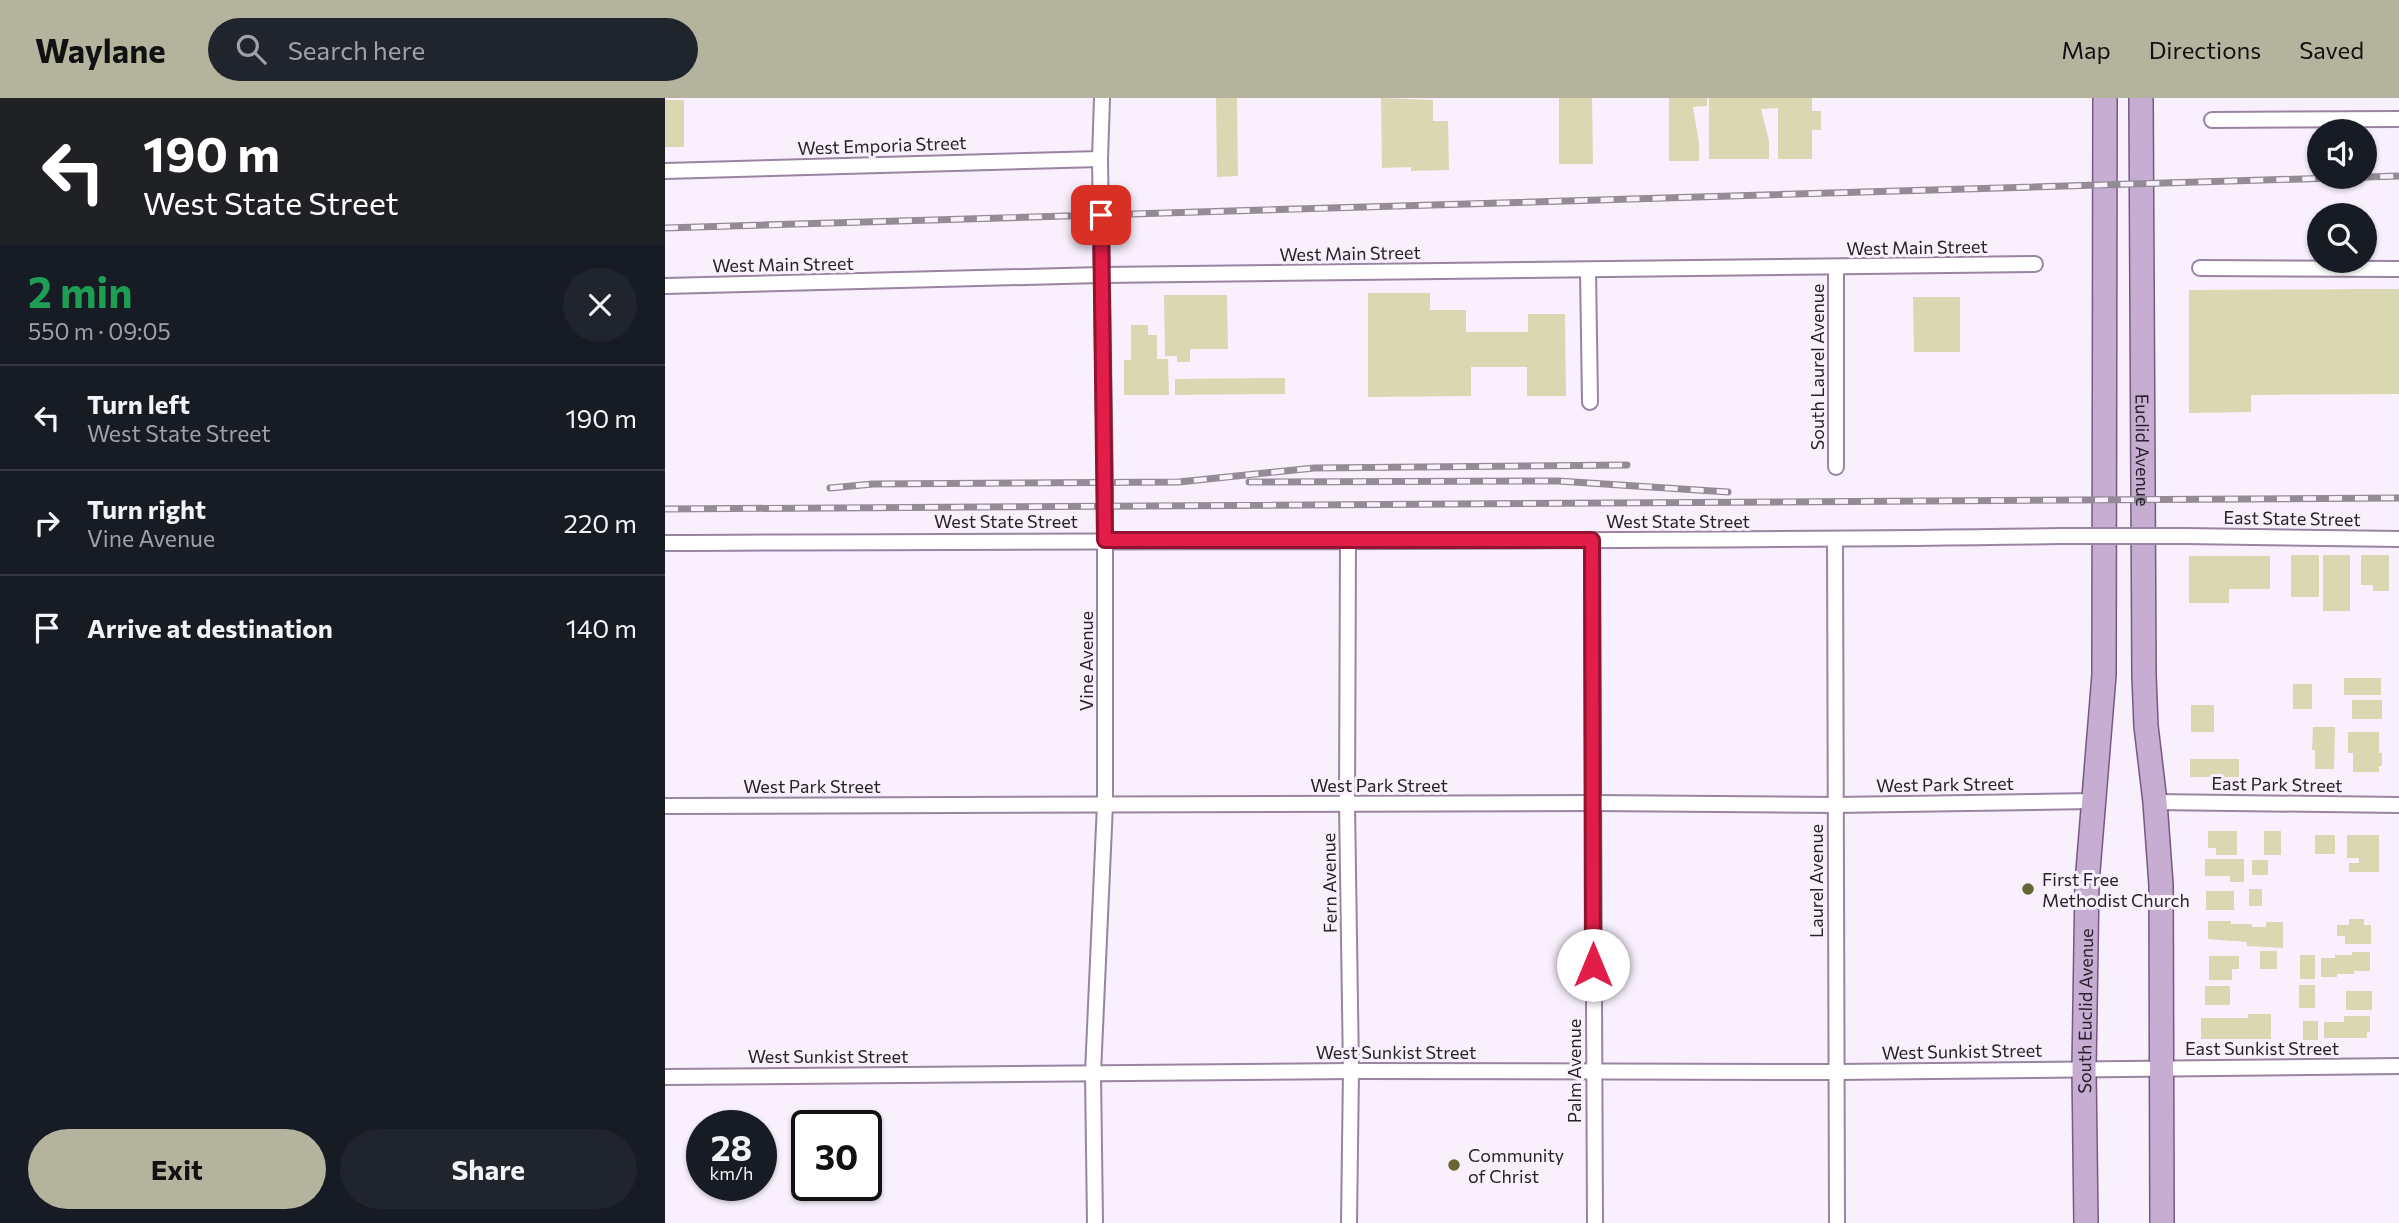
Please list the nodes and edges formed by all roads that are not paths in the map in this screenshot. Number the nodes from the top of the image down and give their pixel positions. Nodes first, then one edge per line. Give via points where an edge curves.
1 (1102, 98) edge
2 (2105, 98) edge
3 (2141, 98) edge
4 (2399, 119) edge
5 (2212, 120) dead end
6 (1100, 159) junction
7 (665, 170) edge
8 (2035, 264) dead end
9 (1836, 267) junction
10 (2200, 268) dead end
11 (2399, 269) edge
12 (1588, 270) junction
13 (1101, 275) junction
14 (665, 286) edge
15 (1590, 402) dead end
16 (1836, 467) dead end
17 (2060, 536) joint
18 (1835, 539) junction
19 (2399, 539) edge
20 (1105, 540) junction
21 (1592, 540) junction
22 (1348, 542) junction
23 (665, 543) edge
24 (2092, 801) junction
25 (2155, 802) junction
26 (1593, 803) junction
27 (1105, 804) junction
28 (1836, 804) junction
29 (1347, 805) junction
30 (2399, 805) edge
31 (665, 806) edge
32 (2399, 1066) edge
33 (2126, 1068) joint
34 (2162, 1068) junction
35 (2084, 1069) junction
36 (1351, 1070) junction
37 (1836, 1072) junction
38 (1093, 1073) junction
39 (1594, 1073) junction
40 (665, 1077) edge
41 (1095, 1223) edge
42 (1349, 1223) edge
43 (1595, 1223) edge
44 (1837, 1223) edge
45 (2086, 1223) edge
46 (2162, 1223) edge

1 - 6 street, Vine Avenue
2 - 24 main road via 2104,675
3 - 25 main road, Euclid Avenue via 2144,676
4 - 5 street
6 - 7 street, West Emporia Street
6 - 13 street, Vine Avenue
8 - 9 street, West Main Street
9 - 12 street, West Main Street
9 - 16 street, South Laurel Avenue
10 - 11 street
12 - 13 street, West Main Street
12 - 15 street
13 - 14 street, West Main Street
13 - 20 street, Vine Avenue
17 - 18 street, West State Street
17 - 19 street, East State Street, bridge
18 - 21 street, West State Street
18 - 28 street, Laurel Avenue
20 - 22 street, West State Street
20 - 23 street, West State Street
20 - 27 street, Vine Avenue
21 - 22 street, West State Street
21 - 26 street, Palm Avenue
22 - 29 street, Fern Avenue
24 - 28 street, West Park Street
24 - 35 main road, South Euclid Avenue
25 - 30 street, East Park Street
25 - 34 main road via 2161,885
26 - 28 street, West Park Street
26 - 29 street, West Park Street
26 - 39 street, Palm Avenue
27 - 29 street, West Park Street
27 - 31 street, West Park Street
27 - 38 street, Vine Avenue
28 - 37 street, Laurel Avenue
29 - 36 street, Fern Avenue
32 - 34 street, East Sunkist Street
33 - 34 street, East Sunkist Street
33 - 35 street, West Sunkist Street
34 - 46 main road
35 - 37 street, West Sunkist Street
35 - 45 main road, South Euclid Avenue
36 - 38 street, West Sunkist Street
36 - 39 street, West Sunkist Street
36 - 42 street, Fern Avenue
37 - 39 street, West Sunkist Street
37 - 44 street, Laurel Avenue
38 - 40 street, West Sunkist Street
38 - 41 street, Vine Avenue
39 - 43 street, Palm Avenue

